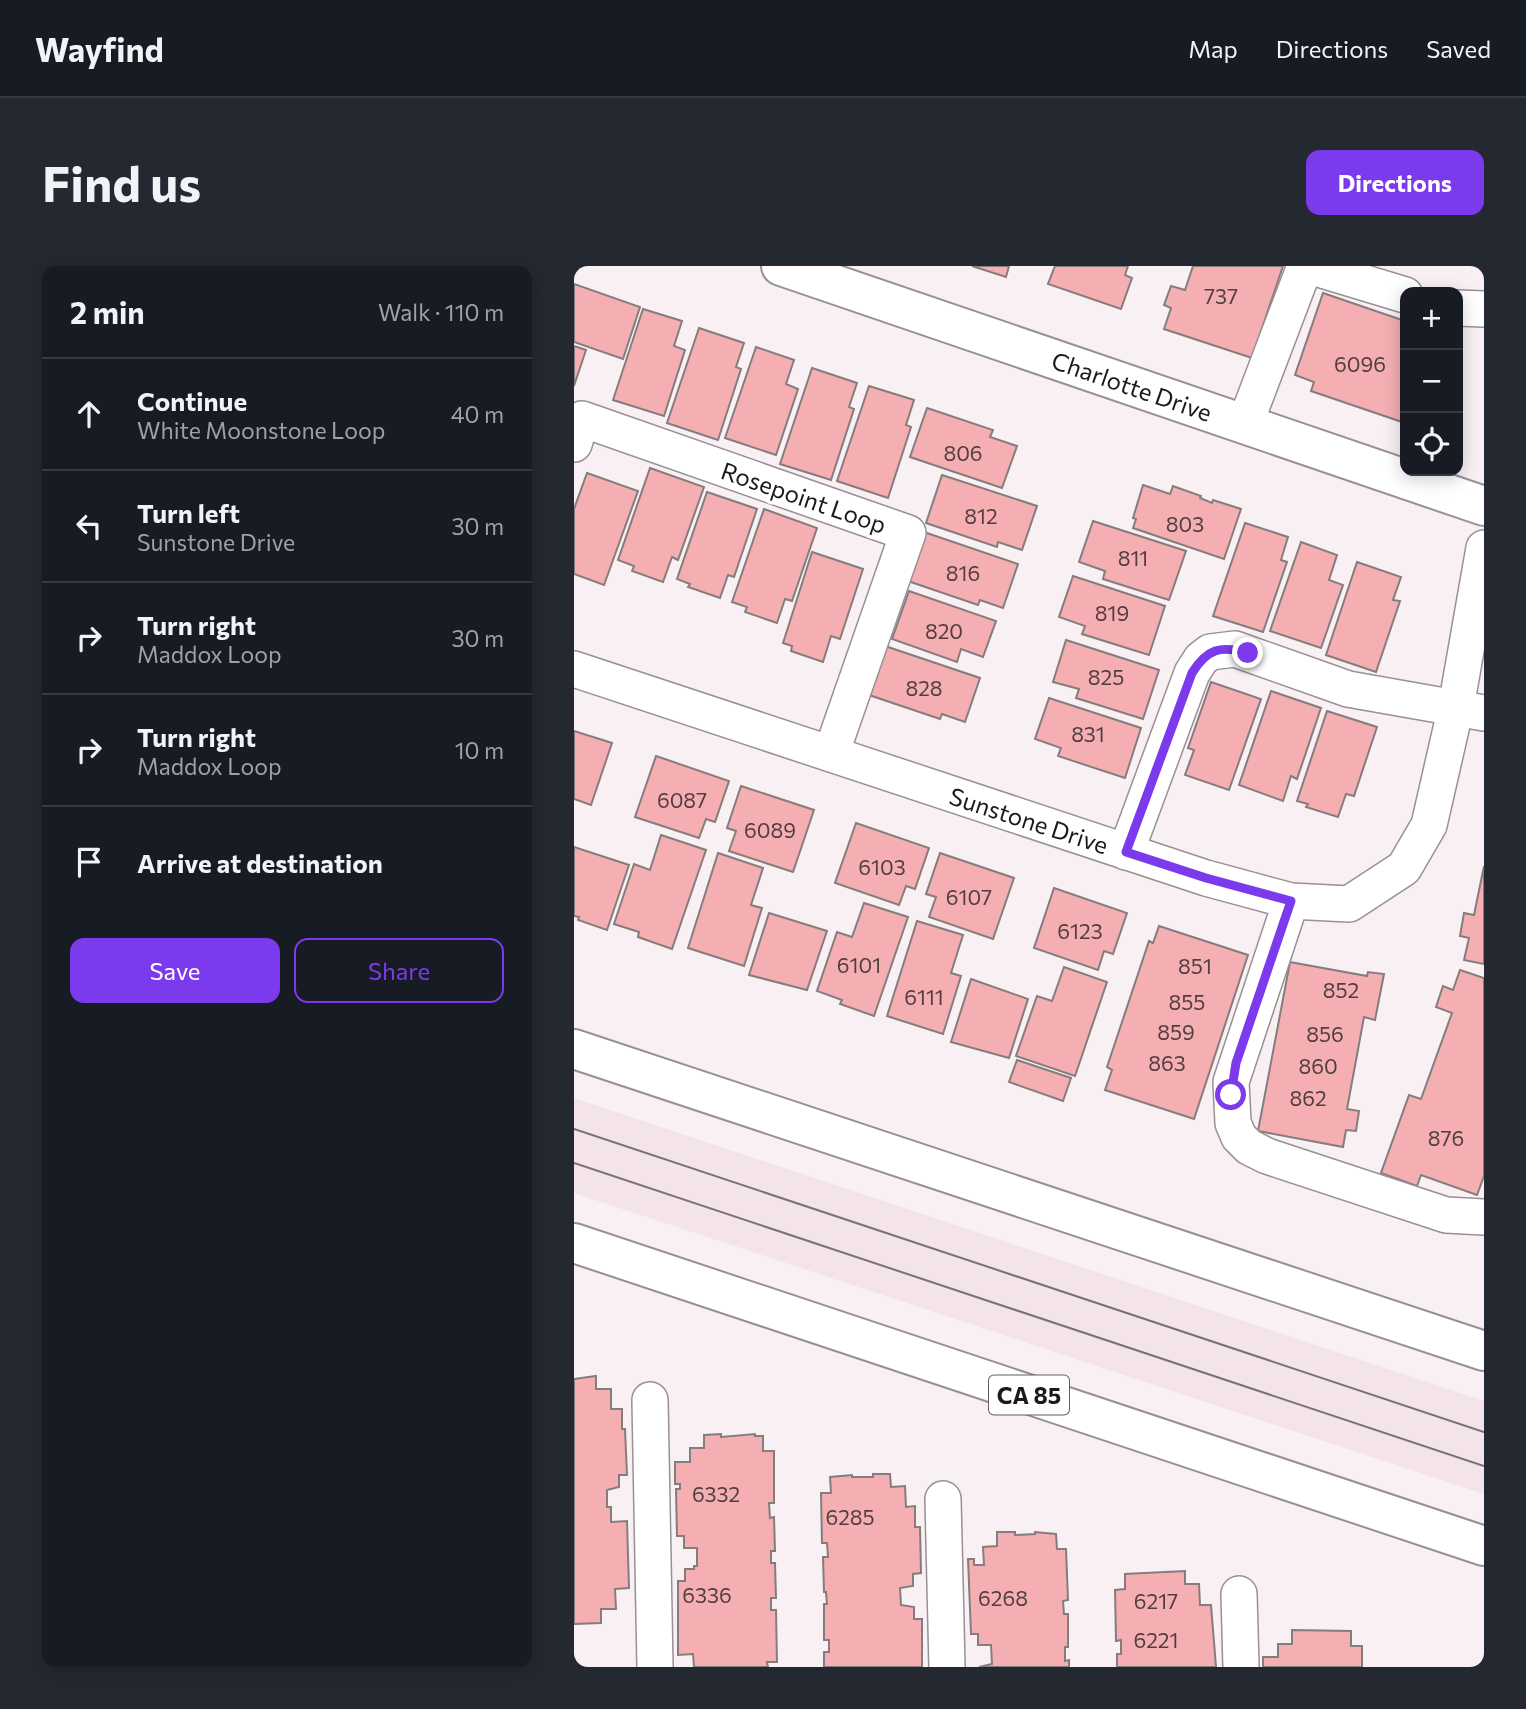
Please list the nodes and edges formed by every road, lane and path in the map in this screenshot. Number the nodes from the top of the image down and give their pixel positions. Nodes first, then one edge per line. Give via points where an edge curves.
1 (781, 266) edge
2 (1307, 266) edge
3 (1400, 294) edge
4 (1463, 308) edge
5 (1484, 309) edge
6 (1245, 424) junction
7 (574, 444) edge
8 (1484, 506) edge
9 (1484, 548) edge
10 (574, 669) edge
11 (1470, 710) edge
12 (831, 754) junction
13 (1126, 852) junction
14 (1291, 901) junction
15 (574, 1049) edge
16 (1484, 1217) edge
17 (574, 1242) edge
18 (1484, 1351) edge
19 (650, 1400) dead end
20 (943, 1499) dead end
21 (1484, 1546) edge
22 (1239, 1594) dead end
23 (655, 1667) edge
24 (947, 1667) edge
25 (1241, 1667) edge

1 - 6 main road, Charlotte Drive
2 - 3 street
2 - 6 street
4 - 5 street
6 - 8 main road, Charlotte Drive
7 - 12 street, Rosepoint Loop via 582,419 908,533
9 - 11 street, Sunstone Drive
10 - 12 street, Sunstone Drive
11 - 13 street via 1348,689 1235,649 1210,652 1192,673
11 - 14 street, Sunstone Drive via 1429,825 1404,868 1349,904
12 - 13 street, Sunstone Drive
13 - 14 street, Sunstone Drive
14 - 16 street via 1231,1082 1233,1123 1239,1137 1267,1156 1305,1169 1446,1214
15 - 18 main road
17 - 21 main road, CA 85
19 - 23 street
20 - 24 street
22 - 25 street

